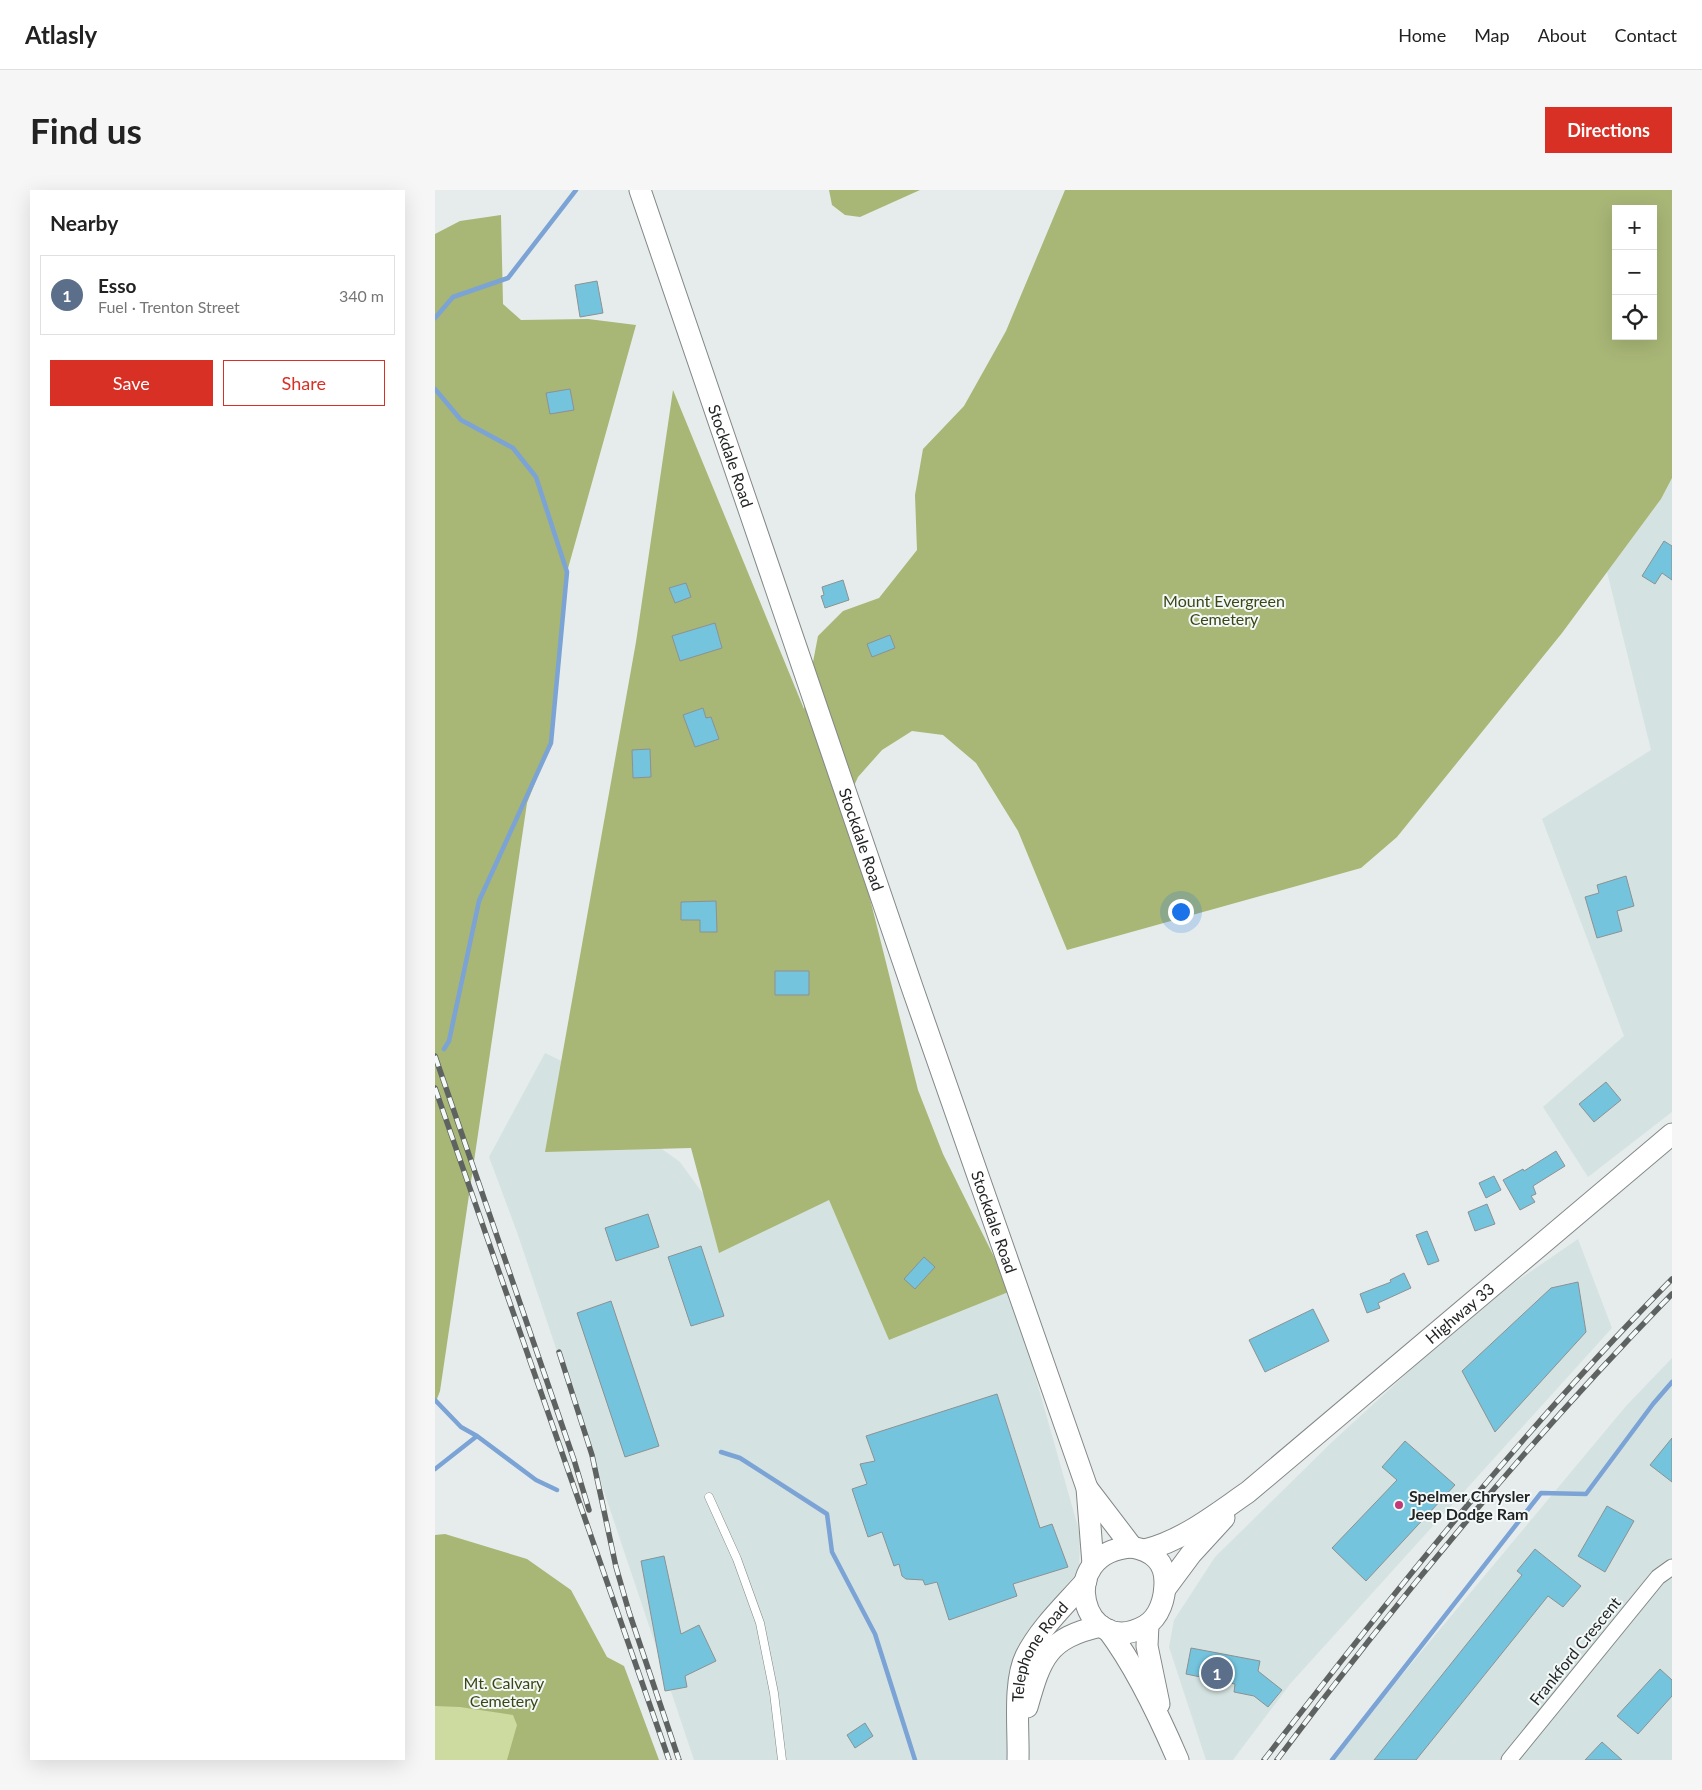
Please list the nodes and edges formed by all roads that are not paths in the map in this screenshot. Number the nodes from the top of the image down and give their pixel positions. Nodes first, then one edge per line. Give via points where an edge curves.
1 (641, 190) edge
2 (1672, 1134) edge
3 (1087, 1488) junction
4 (1248, 1492) junction
5 (709, 1497) dead end
6 (1139, 1548) junction
7 (1672, 1567) edge
8 (1089, 1572) junction
9 (1165, 1588) junction
10 (1148, 1624) junction
11 (1105, 1628) junction
12 (1163, 1726) junction
13 (1019, 1734) junction
14 (782, 1760) edge
15 (1018, 1760) edge
16 (1178, 1760) edge
17 (1509, 1760) edge

1 - 3 street, Stockdale Road
2 - 4 street, Highway 33
3 - 6 street, Stockdale Road
3 - 8 street, Stockdale Road
4 - 6 street, Highway 33 via 1186,1534 1160,1546
4 - 9 street, Highway 33 via 1191,1554
5 - 14 lane via 737,1559 760,1623 774,1693
6 - 8 street via 1111,1550 1099,1557
6 - 9 street via 1152,1553 1161,1564
7 - 17 street, Frankford Crescent via 1658,1577
8 - 11 street via 1084,1594 1087,1609
8 - 13 street, Telephone Road via 1025,1658 1020,1685
9 - 10 street via 1159,1610
10 - 11 street via 1130,1632
10 - 12 street via 1148,1652
11 - 12 street via 1121,1647
11 - 13 street, Telephone Road via 1065,1638 1049,1650 1035,1680
12 - 16 street
13 - 15 street, Telephone Road

